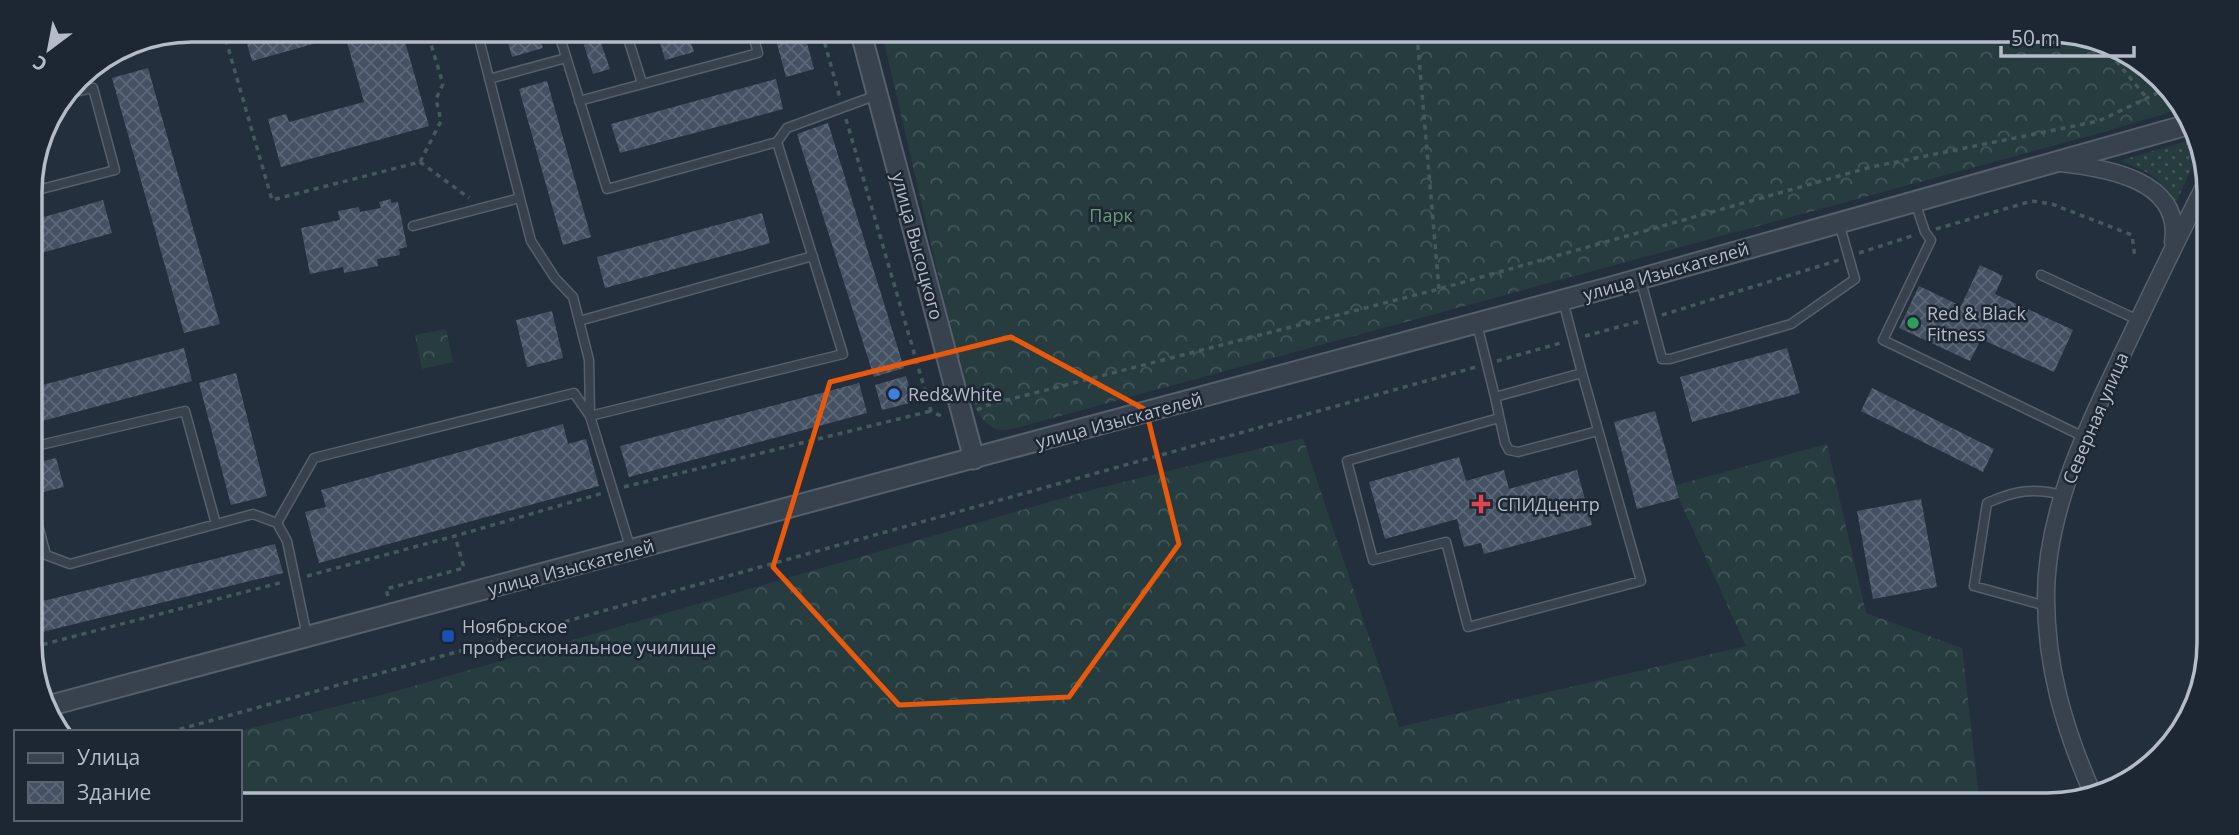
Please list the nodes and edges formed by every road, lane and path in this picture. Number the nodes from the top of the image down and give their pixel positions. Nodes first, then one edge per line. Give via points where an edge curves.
1 (226, 42) edge
2 (430, 42) edge
3 (480, 42) edge
4 (561, 42) edge
5 (629, 42) edge
6 (755, 42) edge
7 (824, 42) edge
8 (863, 42) edge
9 (1418, 42) edge
10 (2113, 57) edge
11 (566, 58) junction
12 (489, 79) junction
13 (642, 83) junction
14 (82, 90) edge
15 (2159, 92) edge
16 (877, 95) junction
17 (2146, 97) junction
18 (579, 101) junction
19 (842, 107) junction
20 (2182, 126) edge
21 (777, 142) junction
22 (420, 162) junction
23 (2055, 162) junction
24 (42, 189) edge
25 (520, 198) junction
26 (2197, 200) edge
27 (1915, 202) junction
28 (482, 208) junction
29 (1839, 223) junction
30 (413, 226) dead end
31 (1925, 232) junction
32 (2172, 249) junction
33 (813, 256) junction
34 (1848, 257) junction
35 (2135, 258) dead end
36 (2041, 275) dead end
37 (1640, 279) junction
38 (1439, 289) junction
39 (1563, 300) junction
40 (1650, 318) junction
41 (2138, 320) junction
42 (579, 321) junction
43 (1477, 323) junction
44 (1573, 339) junction
45 (1487, 364) junction
46 (1582, 373) junction
47 (1495, 397) junction
48 (931, 411) junction
49 (962, 414) junction
50 (590, 416) junction
51 (1499, 418) junction
52 (1598, 431) junction
53 (2084, 436) junction
54 (42, 445) edge
55 (974, 459) junction
56 (612, 490) junction
57 (2063, 495) junction
58 (277, 523) junction
59 (216, 524) junction
60 (455, 536) junction
61 (42, 540) edge
62 (631, 551) junction
63 (295, 579) junction
64 (2046, 606) junction
65 (393, 615) junction
66 (307, 636) junction
67 (42, 645) edge
68 (55, 704) edge
69 (177, 730) edge
70 (2090, 787) edge

1 - 22 path via 272,200
2 - 22 path via 443,84 436,99 441,121
3 - 12 lane
4 - 11 lane
5 - 13 lane
6 - 13 lane via 758,53
7 - 19 path
8 - 16 street, улица Высоцкого
9 - 38 path
10 - 17 path
11 - 12 lane
11 - 18 lane
12 - 25 lane
13 - 18 lane
14 - 24 lane via 93,88 115,170
15 - 17 path
16 - 19 lane
16 - 49 street, улица Высоцкого
17 - 38 path via 2099,121 1871,167
18 - 21 lane via 607,189
19 - 21 lane via 787,128
19 - 48 path
20 - 23 street, улица Изыскателей
21 - 33 lane
22 - 28 path
23 - 27 street, улица Изыскателей
23 - 32 street via 2100,168 2146,186 2162,198 2172,214
25 - 28 lane
25 - 42 lane via 531,241 573,297
26 - 32 street, Северная улица
27 - 29 street, улица Изыскателей
27 - 31 lane
28 - 30 lane
29 - 34 lane
29 - 37 street, улица Изыскателей
31 - 34 path
31 - 35 path via 2032,201 2052,204 2132,235
31 - 53 lane via 1931,240 1882,340
32 - 41 street, Северная улица
33 - 42 lane
33 - 50 lane via 844,354
34 - 40 path
34 - 40 lane via 1855,279 1791,324 1662,359
36 - 41 lane
37 - 39 street, улица Изыскателей
37 - 40 lane
38 - 49 path
39 - 43 street, улица Изыскателей
39 - 44 lane
40 - 44 path
41 - 53 street, Северная улица
42 - 50 lane via 589,360
43 - 45 lane
43 - 55 street, улица Изыскателей
44 - 45 path
44 - 46 lane
45 - 47 lane
45 - 69 path
46 - 47 lane
46 - 52 lane
47 - 51 lane
48 - 49 path via 946,418
48 - 56 path
49 - 55 street, улица Высоцкого
50 - 56 lane
50 - 58 lane via 574,393 314,458
51 - 52 lane via 1505,443 1518,452
51 - 52 lane via 1347,461 1373,560 1446,542 1468,627 1641,581
53 - 57 street, Северная улица
54 - 59 lane via 185,411
55 - 62 street, улица Изыскателей
56 - 60 path
56 - 62 lane
57 - 64 street, Северная улица via 2047,569
57 - 64 lane via 2042,489 2010,493 1987,503 1974,586
58 - 59 lane via 253,514
58 - 63 lane via 287,541
59 - 61 lane via 70,564 46,555
60 - 63 path
60 - 65 path via 464,568 386,589
62 - 65 street, улица Изыскателей
63 - 66 lane
63 - 67 path
64 - 70 street, Северная улица via 2059,703
65 - 66 street, улица Изыскателей
66 - 68 street, улица Изыскателей

